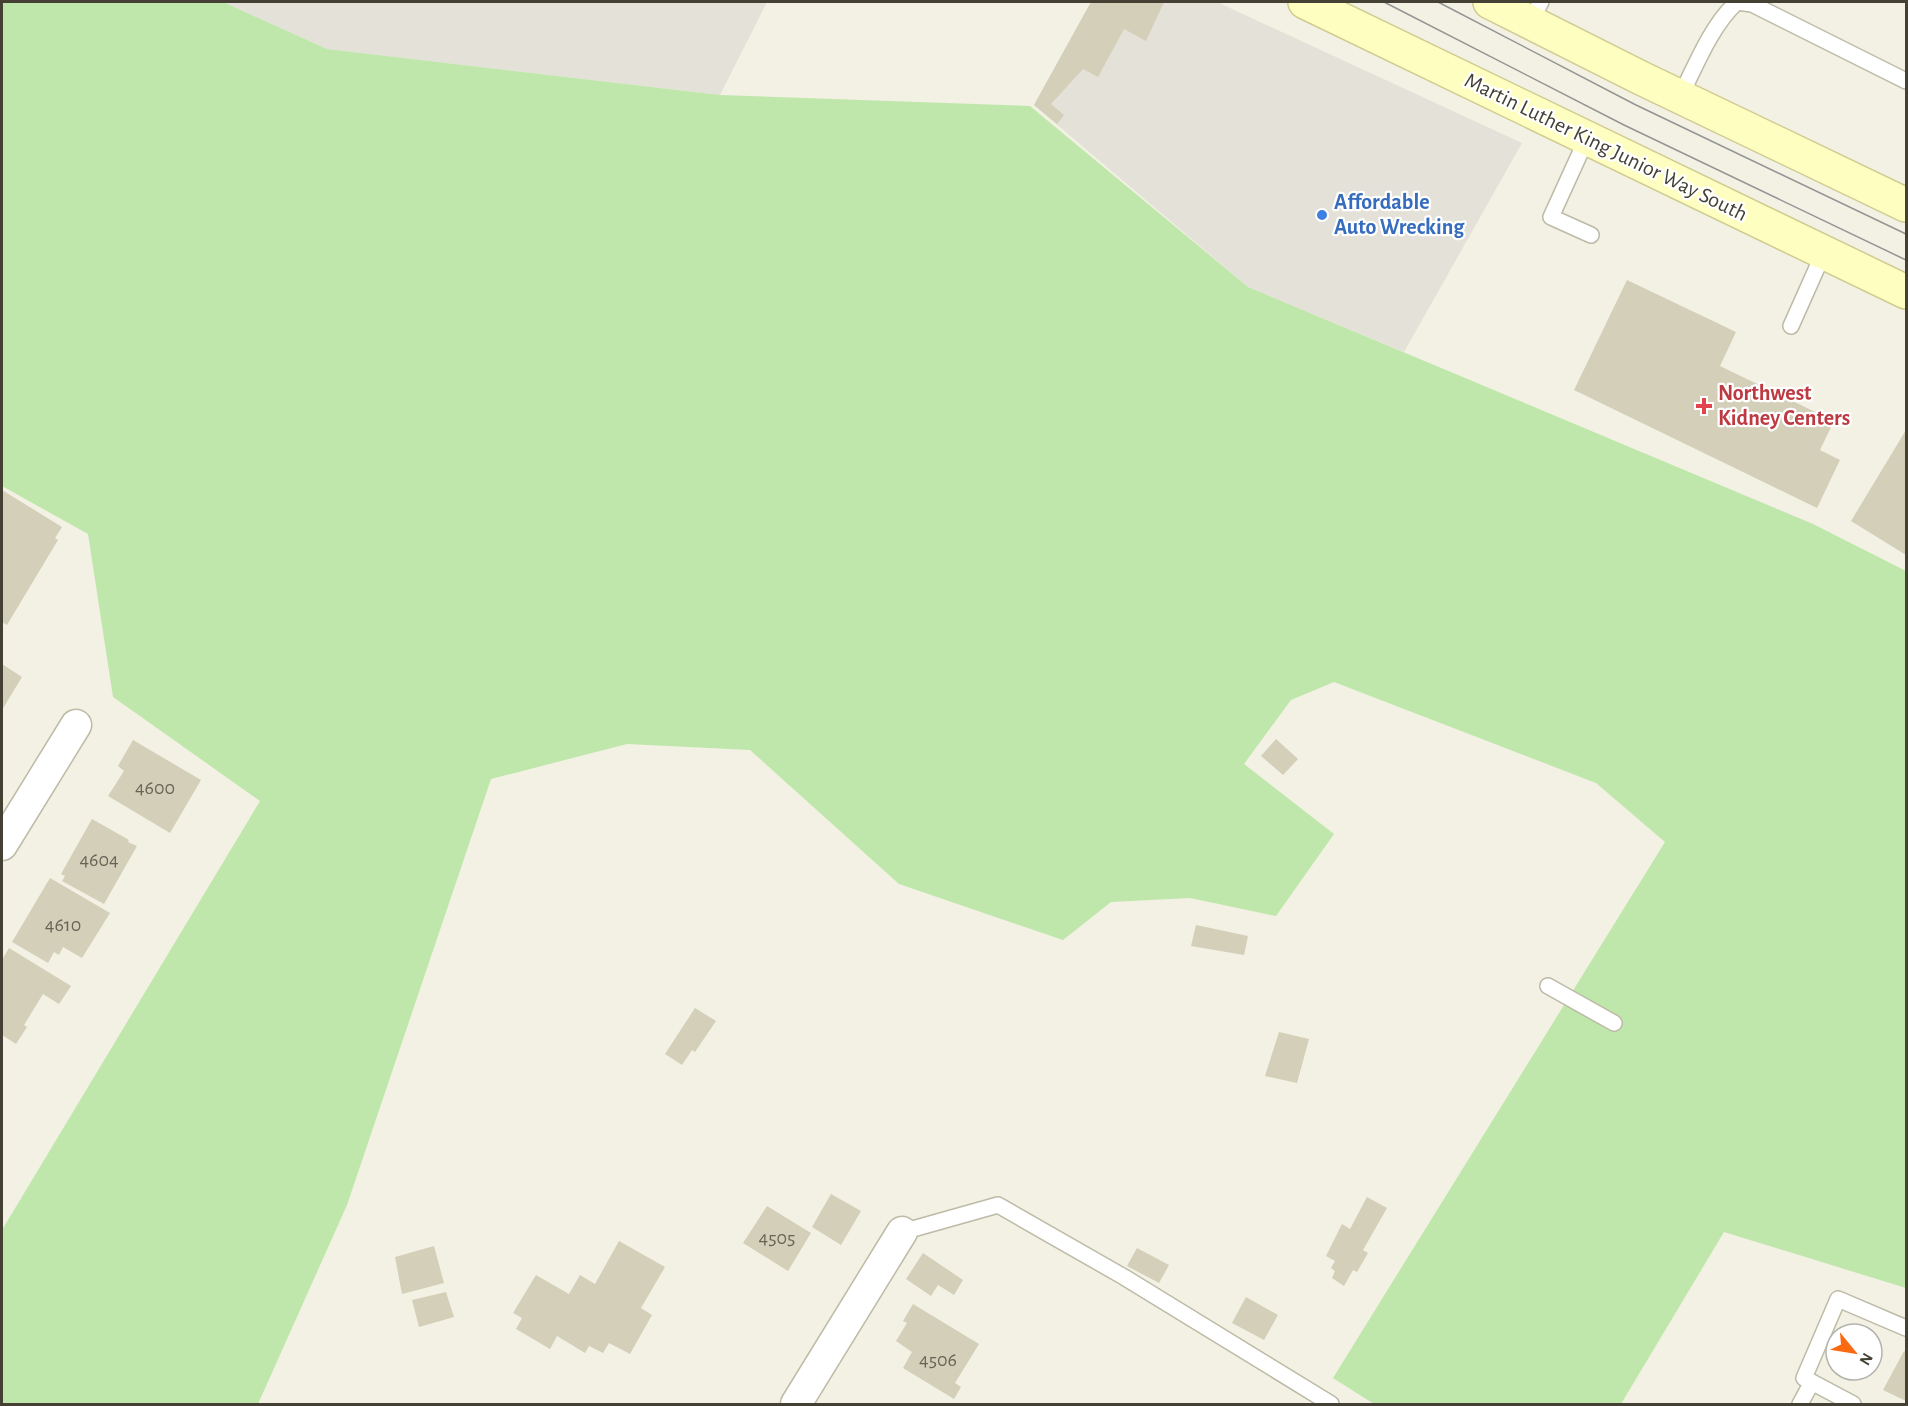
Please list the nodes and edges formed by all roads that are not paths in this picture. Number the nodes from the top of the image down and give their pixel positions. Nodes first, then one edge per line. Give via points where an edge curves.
1 (1305, 2) edge
2 (1490, 2) edge
3 (1535, 12) edge
4 (1906, 81) edge
5 (1680, 97) junction
6 (1587, 138) junction
7 (1906, 205) edge
8 (1591, 235) dead end
9 (1824, 252) junction
10 (1906, 292) edge
11 (1791, 326) dead end
12 (76, 725) dead end
13 (2, 845) edge
14 (1548, 986) dead end
15 (1614, 1023) dead end
16 (902, 1232) joint
17 (1906, 1328) edge
18 (1812, 1382) junction
19 (1323, 1402) edge
20 (796, 1404) edge
21 (1800, 1404) edge
22 (1853, 1404) edge

1 - 6 main road, Martin Luther King Junior Way South
2 - 3 main road
3 - 5 main road
4 - 5 lane via 1752,3 1737,2 1709,40
5 - 7 main road
6 - 8 lane via 1551,217
6 - 9 main road, Martin Luther King Junior Way South
9 - 10 main road, Martin Luther King Junior Way South
9 - 11 lane
12 - 13 street
14 - 15 lane
16 - 19 lane via 998,1205 1124,1277
16 - 20 street
17 - 18 lane via 1838,1299 1804,1377
18 - 21 lane
18 - 22 lane

